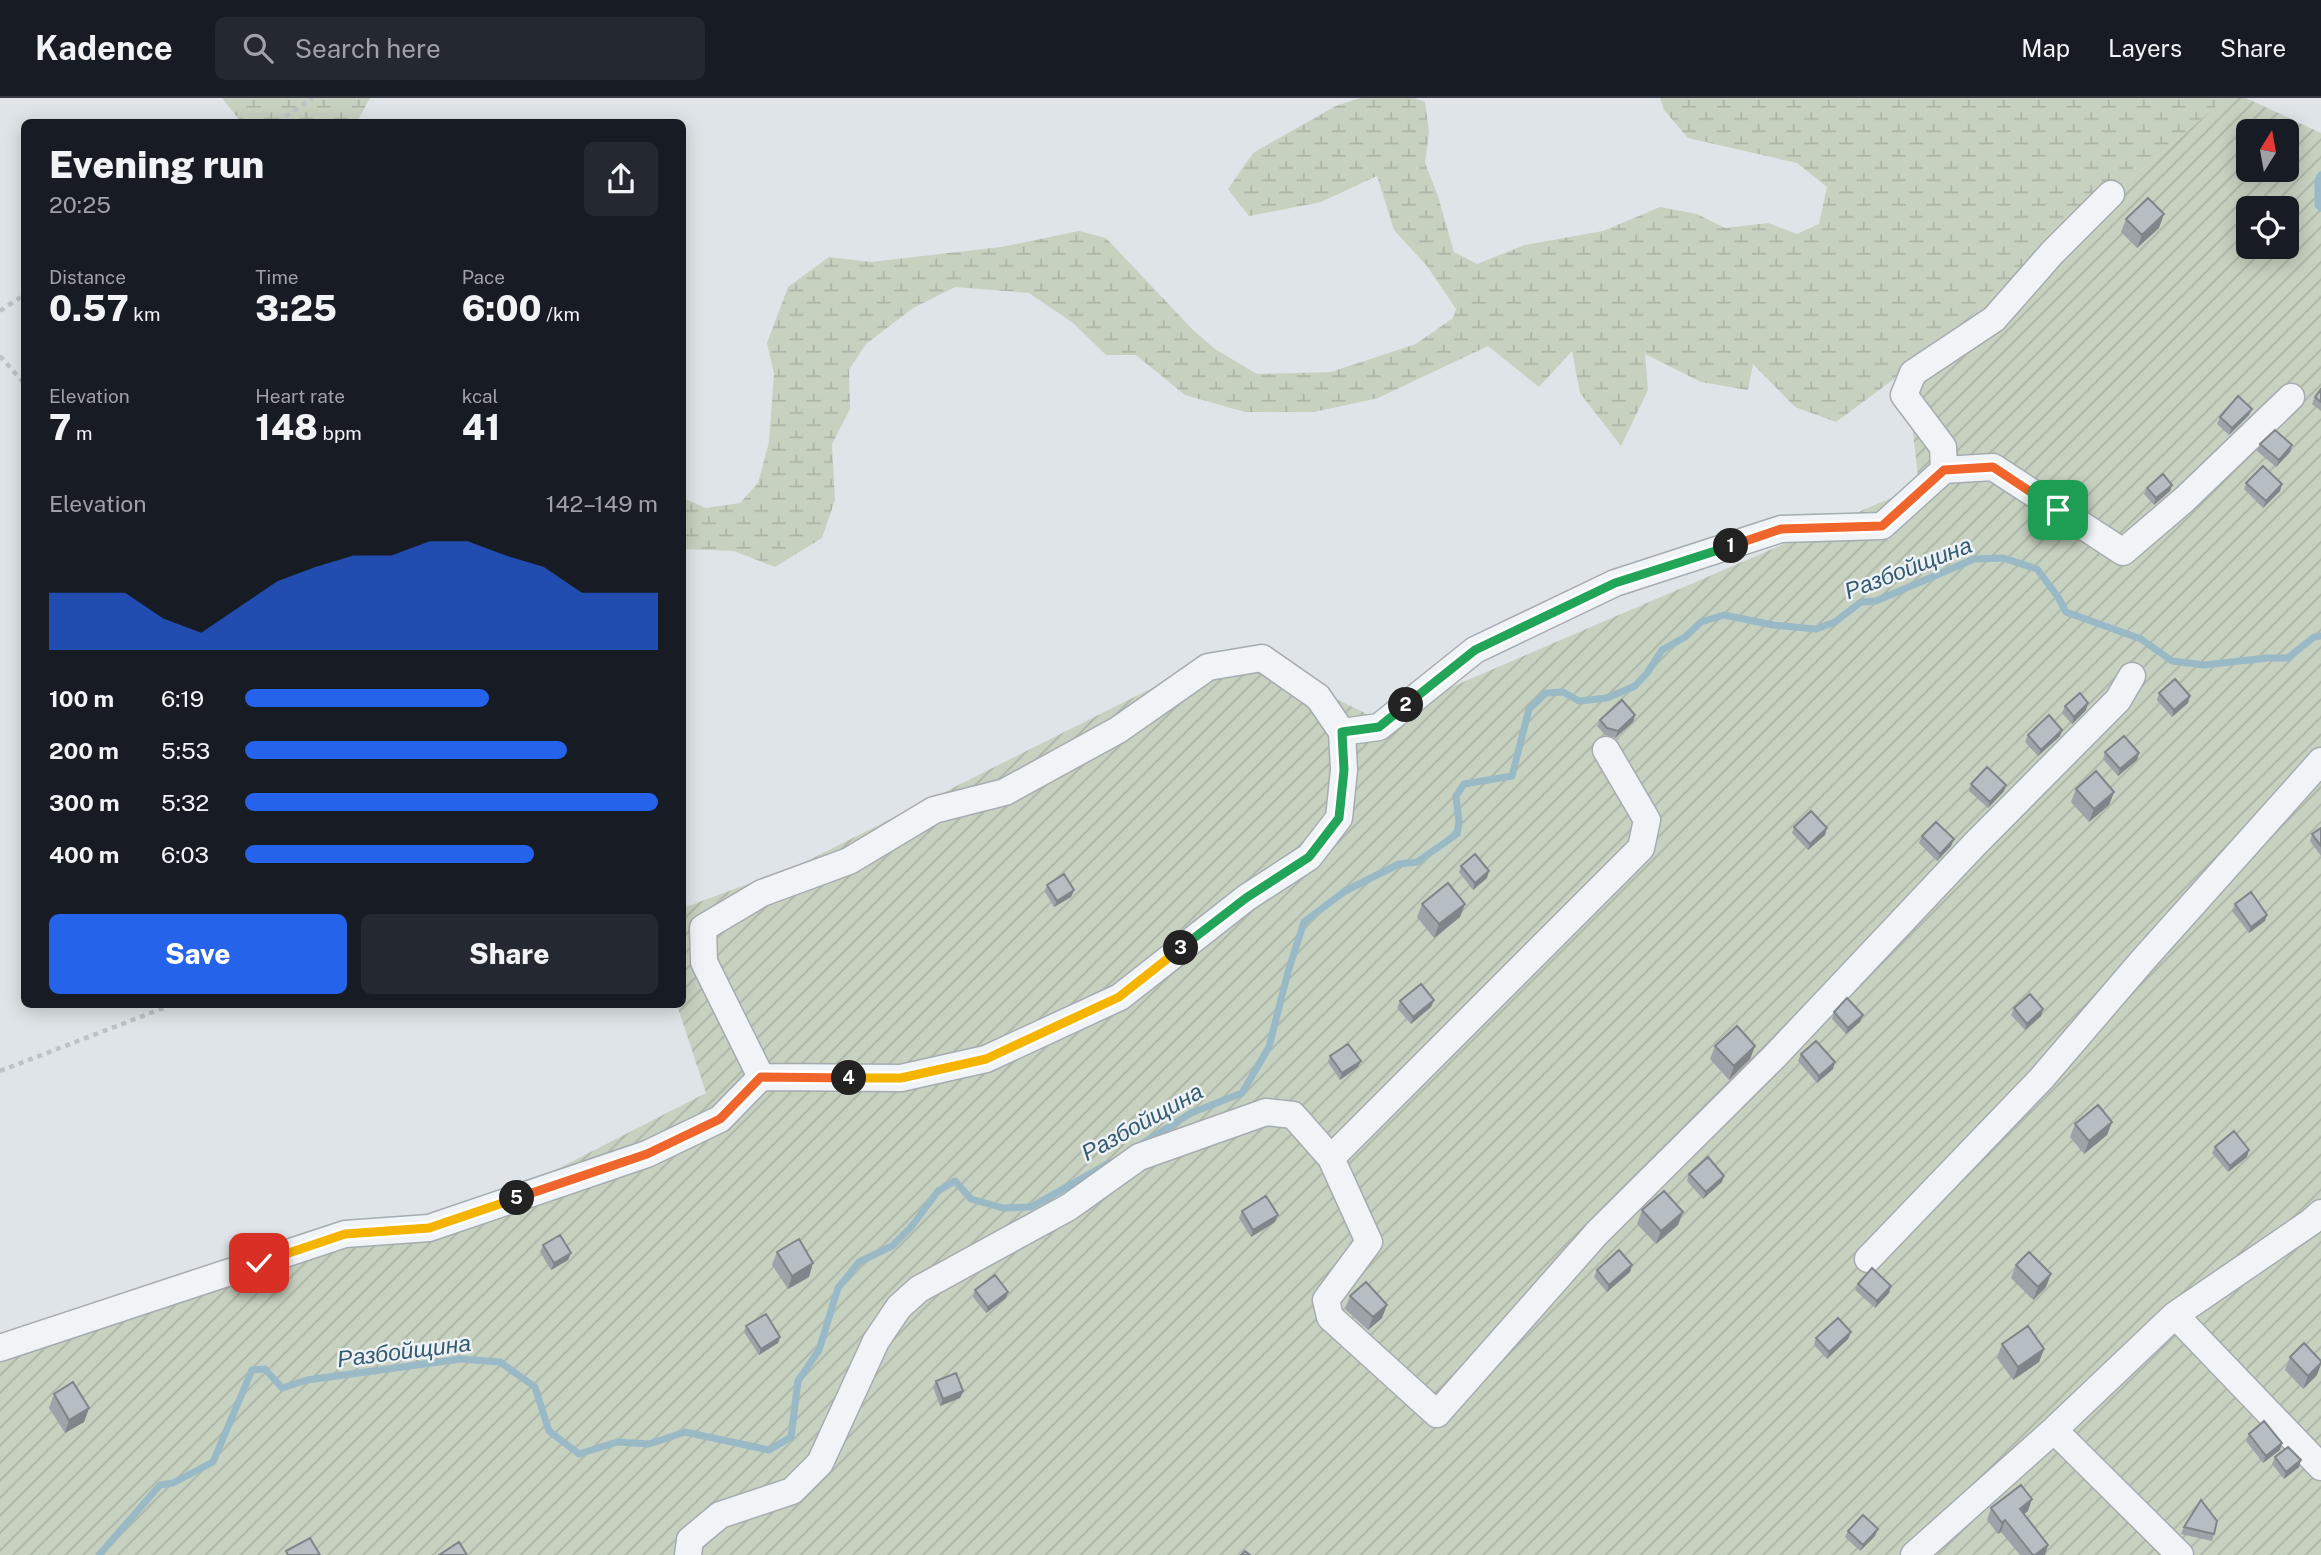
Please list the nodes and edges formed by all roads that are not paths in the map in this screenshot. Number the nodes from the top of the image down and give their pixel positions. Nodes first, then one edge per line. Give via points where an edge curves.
1 (2111, 194) dead end
2 (2291, 397) dead end
3 (1944, 470) junction
4 (2132, 676) dead end
5 (1342, 732) junction
6 (1606, 750) dead end
7 (2321, 761) edge
8 (761, 1077) junction
9 (1331, 1158) junction
10 (2318, 1223) edge
11 (1868, 1259) dead end
12 (2175, 1315) junction
13 (0, 1348) edge
14 (2054, 1430) junction
15 (2321, 1466) edge
16 (688, 1555) edge
17 (1914, 1555) edge
18 (2180, 1555) edge

1 - 3 street via 1994,319 1913,373 1904,395 1943,447
2 - 3 street via 2123,552 1993,467
3 - 5 street via 1882,526 1781,529 1615,583 1475,650 1379,727
4 - 9 street via 2118,700 1774,1057 1597,1233 1437,1414 1330,1317 1325,1300 1369,1242
5 - 8 street via 1339,818 1309,857 1246,898 1119,997 974,1062 901,1078
5 - 8 street via 1318,697 1262,657 1208,667 1118,730 1005,792 934,810 849,861 762,893 703,928 704,962
6 - 9 street via 1647,820 1641,848
7 - 11 street via 2041,1079
8 - 13 street via 720,1119 647,1154 429,1228 345,1234
9 - 16 street via 1293,1115 1266,1112 1139,1157 1069,1207 919,1289 899,1307 876,1342 820,1463 792,1491 720,1515 690,1540
10 - 12 street
12 - 14 street
12 - 15 street
14 - 17 street
14 - 18 street

